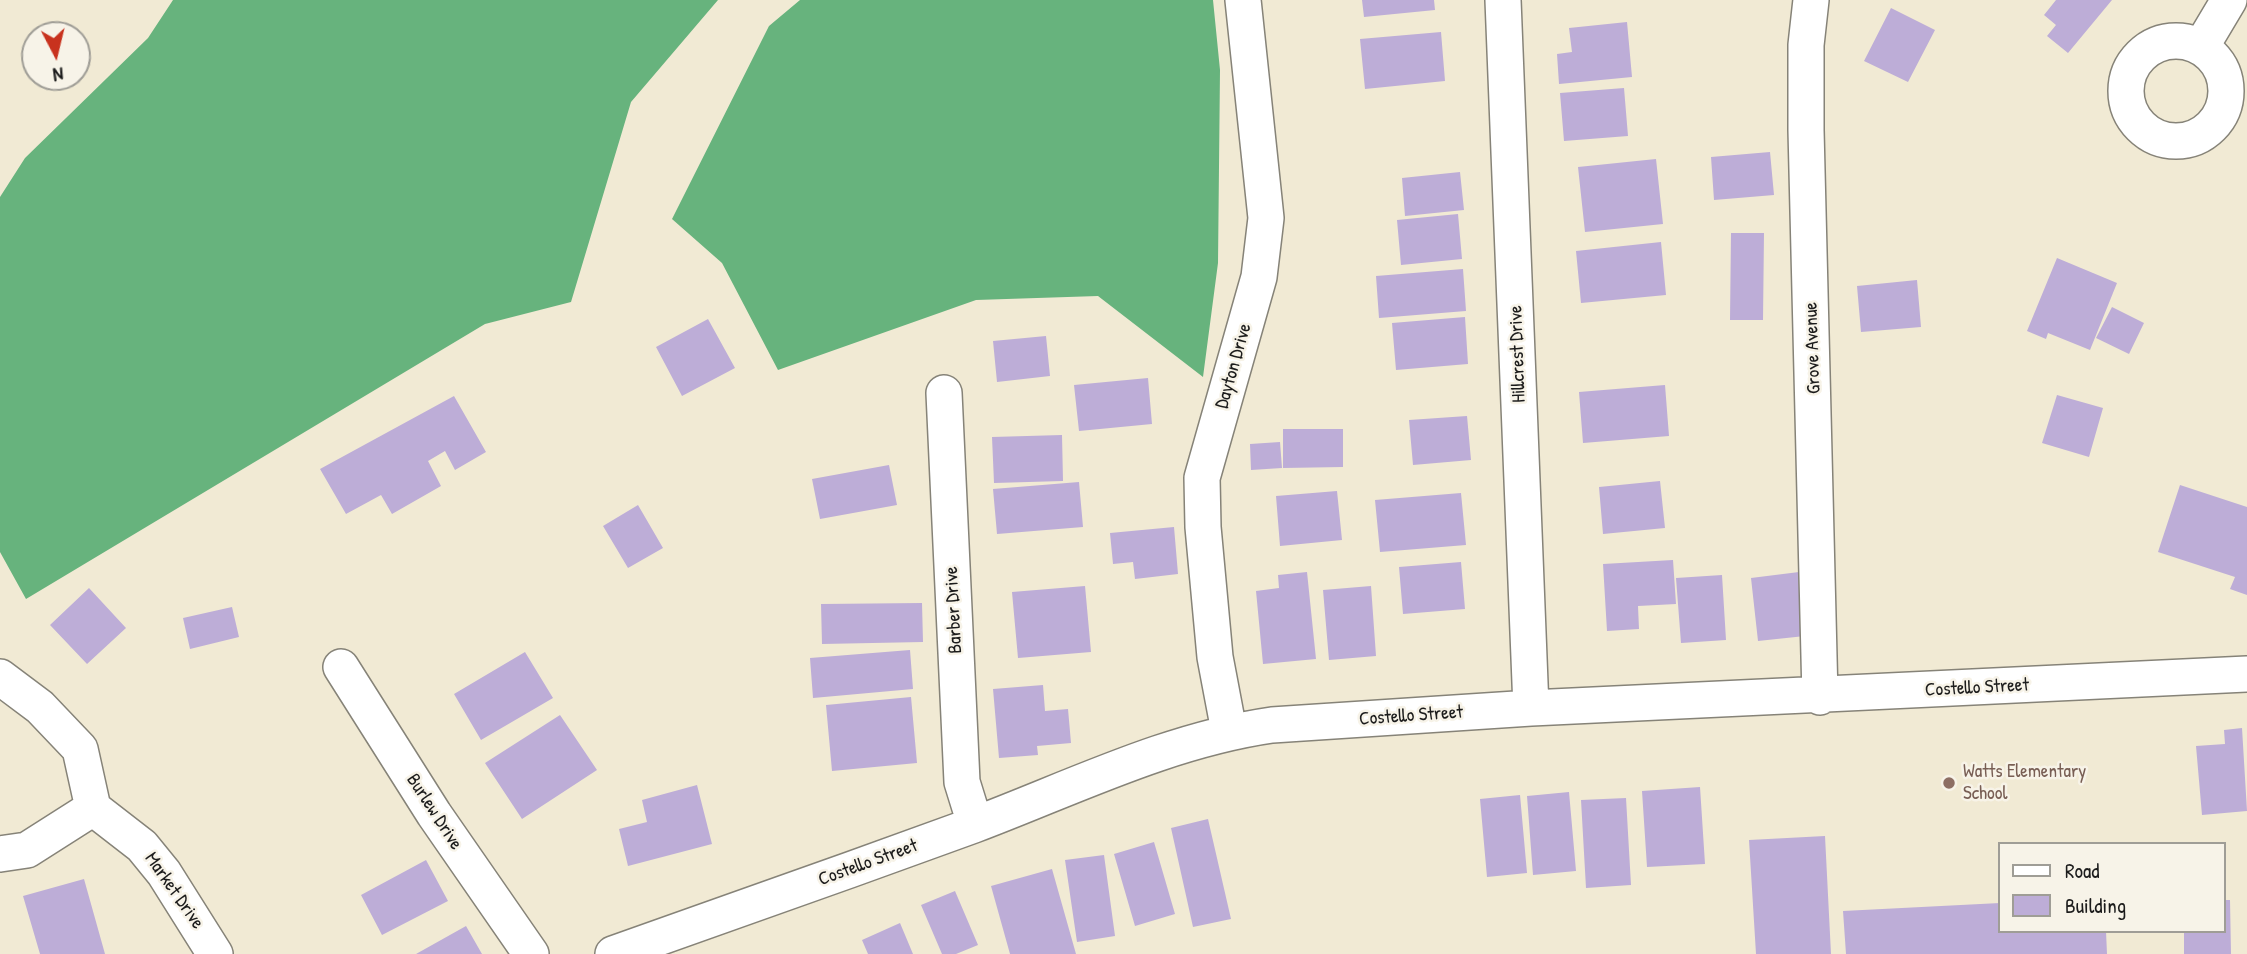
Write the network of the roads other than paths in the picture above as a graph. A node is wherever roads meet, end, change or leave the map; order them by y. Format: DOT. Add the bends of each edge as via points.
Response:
graph roads {
  1 [pos="1243,0"];
  2 [pos="1503,0"];
  3 [pos="1811,0"];
  4 [pos="2229,0"];
  5 [pos="2202,47"];
  6 [pos="944,393"];
  7 [pos="341,667"];
  8 [pos="2247,674"];
  9 [pos="0,677"];
  10 [pos="1821,697"];
  11 [pos="1531,708"];
  12 [pos="1229,731"];
  13 [pos="93,808"];
  14 [pos="975,824"];
  15 [pos="0,854"];
  16 [pos="215,954"];
  17 [pos="531,954"];
  18 [pos="613,954"];
  1 -- 12 [label="street, Dayton Drive" via="1266,218 1259,277 1202,478 1215,657"];
  2 -- 11 [label="street, Hillcrest Drive"];
  3 -- 10 [label="street, Grove Avenue" via="1806,118"];
  4 -- 5 [label="street"];
  6 -- 14 [label="street, Barber Drive" via="962,782"];
  7 -- 17 [label="street, Burlew Drive" via="434,814"];
  8 -- 10 [label="street, Costello Street"];
  9 -- 13 [label="street" via="40,707 80,749"];
  10 -- 11 [label="street, Costello Street"];
  11 -- 12 [label="street, Costello Street"];
  12 -- 14 [label="street, Costello Street" via="1179,745"];
  13 -- 15 [label="street" via="26,850"];
  13 -- 16 [label="street, Market Drive" via="142,846"];
  14 -- 18 [label="street, Costello Street"];
}
